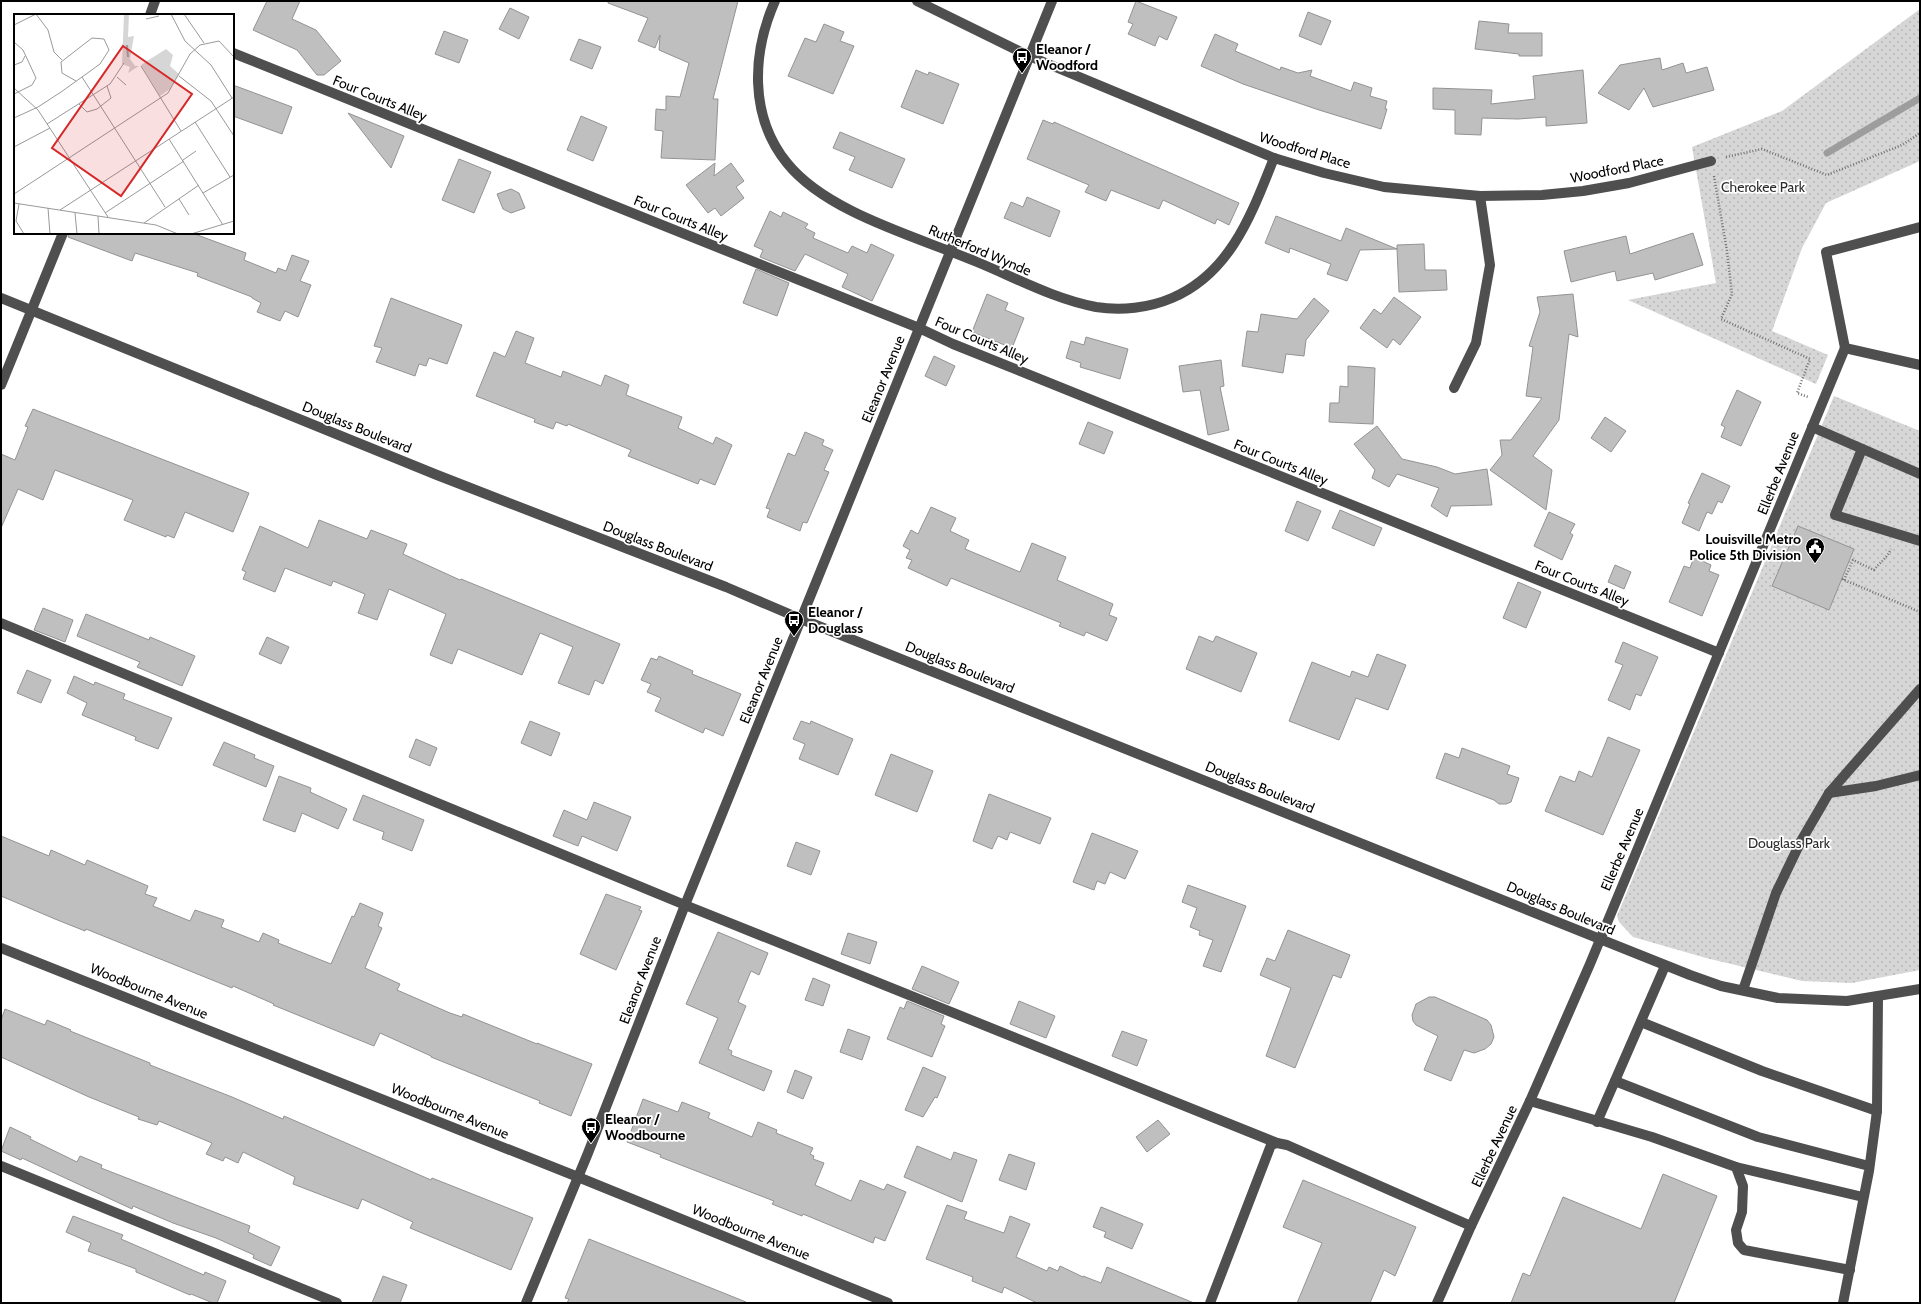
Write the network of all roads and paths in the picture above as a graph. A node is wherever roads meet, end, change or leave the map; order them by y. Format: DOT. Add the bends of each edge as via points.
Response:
graph roads {
  1 [pos="155,1"];
  2 [pos="775,1"];
  3 [pos="917,1"];
  4 [pos="1052,1"];
  5 [pos="150,14"];
  6 [pos="234,54"];
  7 [pos="1029,56"];
  8 [pos="1920,133"];
  9 [pos="1274,158"];
  10 [pos="1711,161"];
  11 [pos="1480,196"];
  12 [pos="1920,227"];
  13 [pos="63,234"];
  14 [pos="950,251"];
  15 [pos="1,298"];
  16 [pos="31,310"];
  17 [pos="919,328"];
  18 [pos="1845,348"];
  19 [pos="1920,365"];
  20 [pos="1,385"];
  21 [pos="1454,388"];
  22 [pos="1822,402"];
  23 [pos="1812,427"];
  24 [pos="1862,449"];
  25 [pos="1920,474"];
  26 [pos="1920,541"];
  27 [pos="1888,557"];
  28 [pos="1920,612"];
  29 [pos="801,619"];
  30 [pos="1,623"];
  31 [pos="1719,653"];
  32 [pos="1920,689"];
  33 [pos="1920,775"];
  34 [pos="1829,793"];
  35 [pos="685,905"];
  36 [pos="1600,940"];
  37 [pos="1,948"];
  38 [pos="1665,966"];
  39 [pos="1920,989"];
  40 [pos="1743,990"];
  41 [pos="1878,997"];
  42 [pos="1640,1022"];
  43 [pos="1614,1081"];
  44 [pos="1530,1101"];
  45 [pos="1877,1111"];
  46 [pos="1597,1122"];
  47 [pos="1276,1143"];
  48 [pos="1,1166"];
  49 [pos="1869,1166"];
  50 [pos="1736,1167"];
  51 [pos="578,1176"];
  52 [pos="1863,1197"];
  53 [pos="1471,1226"];
  54 [pos="1850,1270"];
  55 [pos="337,1303"];
  56 [pos="526,1303"];
  57 [pos="888,1303"];
  58 [pos="1210,1303"];
  59 [pos="1437,1303"];
  60 [pos="1844,1303"];
  1 -- 5 [label="street"];
  2 -- 14 [label="street, Rutherford Wynde" via="761,46 758,88 765,125 786,162 824,196 886,226"];
  3 -- 7 [label="street, Woodford Place"];
  4 -- 7 [label="street, Eleanor Avenue"];
  6 -- 17 [label="street, Four Courts Alley"];
  7 -- 9 [label="street, Woodford Place"];
  7 -- 14 [label="street, Eleanor Avenue"];
  8 -- 10 [label="path" via="1902,145 1827,175 1762,149"];
  9 -- 11 [label="street, Woodford Place" via="1384,187"];
  9 -- 14 [label="street, Rutherford Wynde" via="1255,207 1231,250 1196,284 1171,299 1129,308 1098,307 1043,291"];
  10 -- 11 [label="street, Woodford Place" via="1629,183 1583,191 1542,196"];
  10 -- 22 [label="path" via="1732,294 1721,319 1810,359 1797,393"];
  11 -- 21 [label="street" via="1490,265 1476,343"];
  12 -- 18 [label="street" via="1826,252"];
  13 -- 16 [label="street"];
  14 -- 17 [label="street, Eleanor Avenue"];
  15 -- 16 [label="street, Douglass Boulevard"];
  16 -- 20 [label="street"];
  16 -- 29 [label="street, Douglass Boulevard"];
  17 -- 29 [label="street, Eleanor Avenue"];
  17 -- 31 [label="street, Four Courts Alley" via="1261,470"];
  18 -- 19 [label="street"];
  18 -- 22 [label="street, Ellerbe Avenue"];
  22 -- 23 [label="street, Ellerbe Avenue"];
  23 -- 24 [label="street"];
  23 -- 31 [label="street, Ellerbe Avenue"];
  24 -- 25 [label="street"];
  24 -- 26 [label="street" via="1835,515"];
  27 -- 28 [label="path" via="1874,570 1853,560 1843,580"];
  29 -- 35 [label="street, Eleanor Avenue"];
  29 -- 36 [label="street, Douglass Boulevard"];
  30 -- 35 [label="street"];
  31 -- 36 [label="street, Ellerbe Avenue"];
  32 -- 34 [label="street"];
  33 -- 34 [label="street" via="1876,786"];
  34 -- 40 [label="street" via="1801,841 1776,893"];
  35 -- 47 [label="street"];
  35 -- 51 [label="street, Eleanor Avenue"];
  36 -- 38 [label="street, Douglass Boulevard"];
  36 -- 44 [label="street, Ellerbe Avenue"];
  37 -- 51 [label="street, Woodbourne Avenue"];
  38 -- 40 [label="street, Douglass Boulevard" via="1721,986"];
  38 -- 42 [label="street"];
  39 -- 41 [label="street, Douglass Boulevard"];
  40 -- 41 [label="street, Douglass Boulevard" via="1778,998 1847,1001"];
  41 -- 45 [label="street"];
  42 -- 43 [label="street"];
  42 -- 45 [label="street" via="1762,1071"];
  43 -- 46 [label="street"];
  43 -- 49 [label="street" via="1758,1137"];
  44 -- 46 [label="street"];
  44 -- 53 [label="street, Ellerbe Avenue"];
  45 -- 49 [label="street"];
  46 -- 50 [label="street"];
  47 -- 53 [label="street"];
  47 -- 58 [label="street" via="1267,1151"];
  48 -- 55 [label="street"];
  49 -- 52 [label="street"];
  50 -- 52 [label="street"];
  50 -- 54 [label="street" via="1743,1186 1742,1212 1736,1230 1738,1243 1744,1250"];
  51 -- 56 [label="street, Eleanor Avenue"];
  51 -- 57 [label="street, Woodbourne Avenue"];
  52 -- 54 [label="street"];
  53 -- 59 [label="street, Ellerbe Avenue"];
  54 -- 60 [label="street"];
}
